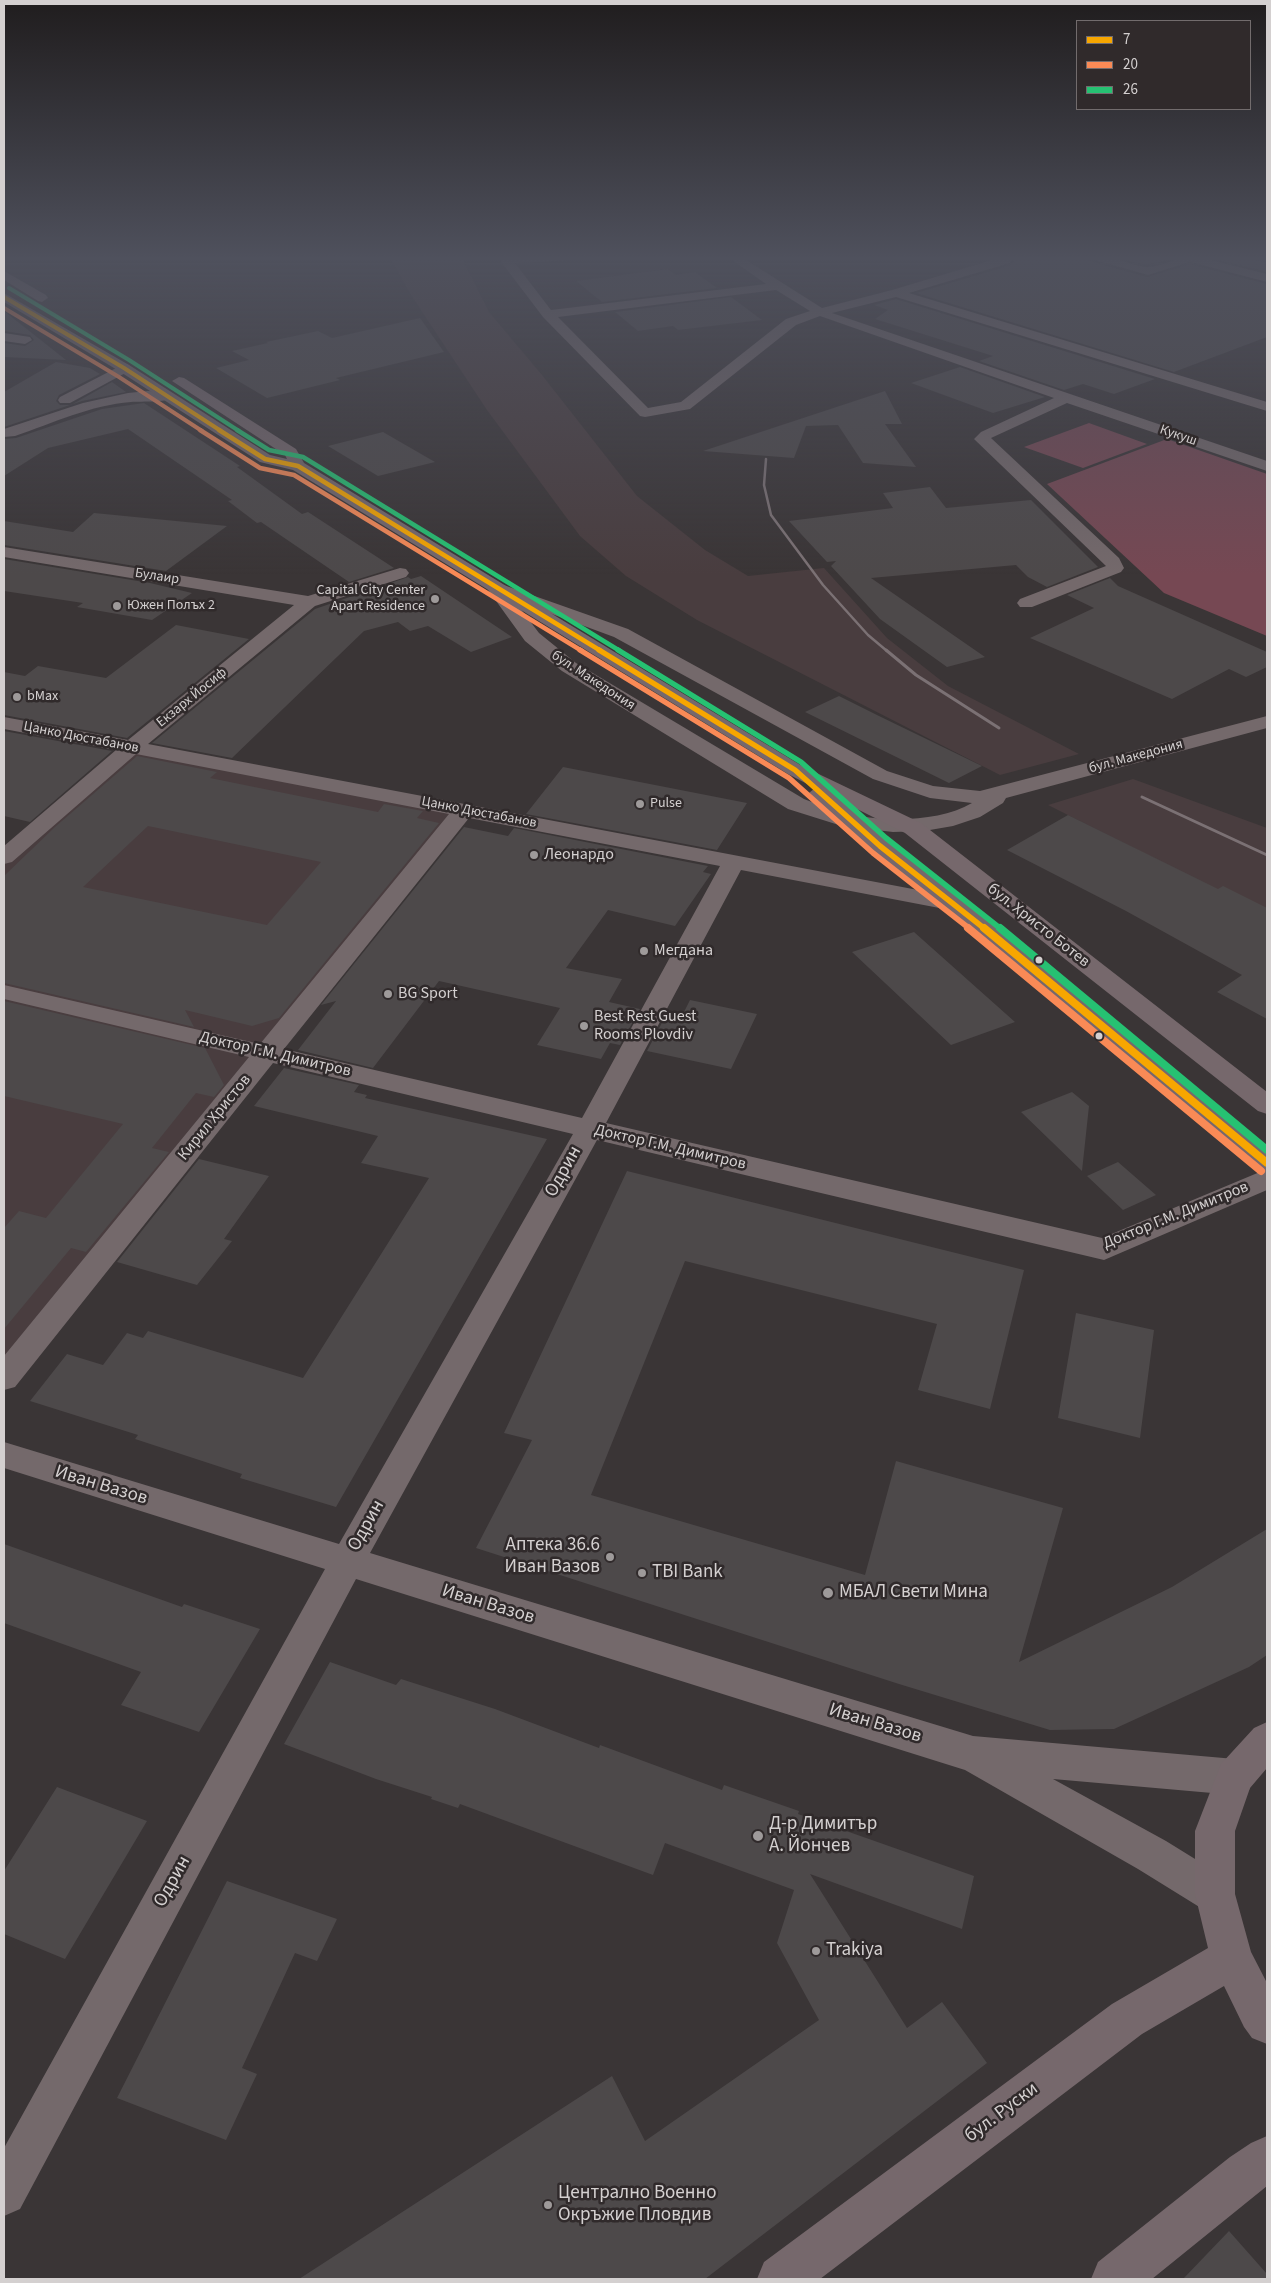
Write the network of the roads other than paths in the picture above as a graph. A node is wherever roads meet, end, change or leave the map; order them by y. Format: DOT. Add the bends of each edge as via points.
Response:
graph roads {
  1 [pos="115,363"];
  2 [pos="137,363"];
  3 [pos="151,363"];
  4 [pos="596,363"];
  5 [pos="740,363"];
  6 [pos="963,363"];
  7 [pos="1122,363"];
  8 [pos="124,368"];
  9 [pos="168,396"];
  10 [pos="1065,398"];
  11 [pos="1267,407"];
  12 [pos="6,434"];
  13 [pos="298,466"];
  14 [pos="1267,466"];
  15 [pos="4,552"];
  16 [pos="400,573"];
  17 [pos="495,587"];
  18 [pos="309,602"];
  19 [pos="1026,603"];
  20 [pos="1267,722"];
  21 [pos="4,723"];
  22 [pos="131,748"];
  23 [pos="795,770"];
  24 [pos="1005,792"];
  25 [pos="464,810"];
  26 [pos="4,857"];
  27 [pos="734,861"];
  28 [pos="955,904"];
  29 [pos="4,992"];
  30 [pos="267,1053"];
  31 [pos="1267,1105"];
  32 [pos="588,1129"];
  33 [pos="1267,1163"];
  34 [pos="1267,1179"];
  35 [pos="4,1378"];
  36 [pos="4,1455"];
  37 [pos="347,1562"];
  38 [pos="1267,1740"];
  39 [pos="973,1754"];
  40 [pos="1235,1777"];
  41 [pos="1215,1894"];
  42 [pos="1232,1958"];
  43 [pos="1267,2023"];
  44 [pos="1267,2159"];
  45 [pos="4,2193"];
  46 [pos="781,2279"];
  47 [pos="1115,2279"];
  1 -- 8 [label="main road, бул. Христо Ботев"];
  2 -- 8 [label="main road"];
  3 -- 13 [label="main road, бул. Христо Ботев" via="291,452"];
  4 -- 5 [label="street" via="645,413 686,406"];
  6 -- 10 [label="street, Кукуш"];
  7 -- 11 [label="street"];
  8 -- 9 [label="main road, бул. Христо Ботев"];
  8 -- 12 [label="street"];
  9 -- 12 [label="street" via="132,396 97,402"];
  9 -- 13 [label="main road, бул. Христо Ботев" via="265,459"];
  10 -- 14 [label="street, Кукуш"];
  10 -- 19 [label="street" via="982,439 1113,562 1115,568"];
  13 -- 17 [label="main road, бул. Христо Ботев"];
  15 -- 18 [label="street, Булаир"];
  16 -- 18 [label="street, Екзарх Йосиф"];
  17 -- 23 [label="main road, бул. Христо Ботев"];
  17 -- 24 [label="street, бул. Македония" via="621,633 880,775 930,792 980,797"];
  17 -- 24 [label="street, бул. Македония" via="547,652 796,804 842,819 924,824 972,812"];
  18 -- 22 [label="street, Екзарх Йосиф"];
  20 -- 24 [label="street, бул. Македония"];
  21 -- 22 [label="street, Цанко Дюстабанов"];
  22 -- 25 [label="street, Цанко Дюстабанов"];
  22 -- 26 [label="street, Екзарх Йосиф"];
  23 -- 28 [label="main road, бул. Христо Ботев" via="880,846"];
  23 -- 31 [label="main road, бул. Христо Ботев" via="913,828"];
  25 -- 27 [label="street, Цанко Дюстабанов"];
  25 -- 30 [label="street, Кирил Христов"];
  27 -- 28 [label="street, Цанко Дюстабанов"];
  27 -- 32 [label="street, Одрин"];
  28 -- 33 [label="main road, бул. Христо Ботев"];
  29 -- 30 [label="street, Доктор Г.М. Димитров"];
  30 -- 32 [label="street, Доктор Г.М. Димитров"];
  30 -- 35 [label="street, Кирил Христов"];
  32 -- 34 [label="street, Доктор Г.М. Димитров" via="1104,1250"];
  32 -- 37 [label="street, Одрин"];
  36 -- 37 [label="street, Иван Вазов"];
  37 -- 39 [label="street, Иван Вазов"];
  37 -- 45 [label="street, Одрин"];
  38 -- 40 [label="main road"];
  39 -- 40 [label="street, Иван Вазов"];
  39 -- 41 [label="street, Иван Вазов"];
  40 -- 41 [label="main road" via="1215,1830"];
  41 -- 42 [label="main road"];
  42 -- 43 [label="main road"];
  42 -- 46 [label="main road, бул. Руски" via="1127,2019"];
  44 -- 47 [label="main road"];
}
